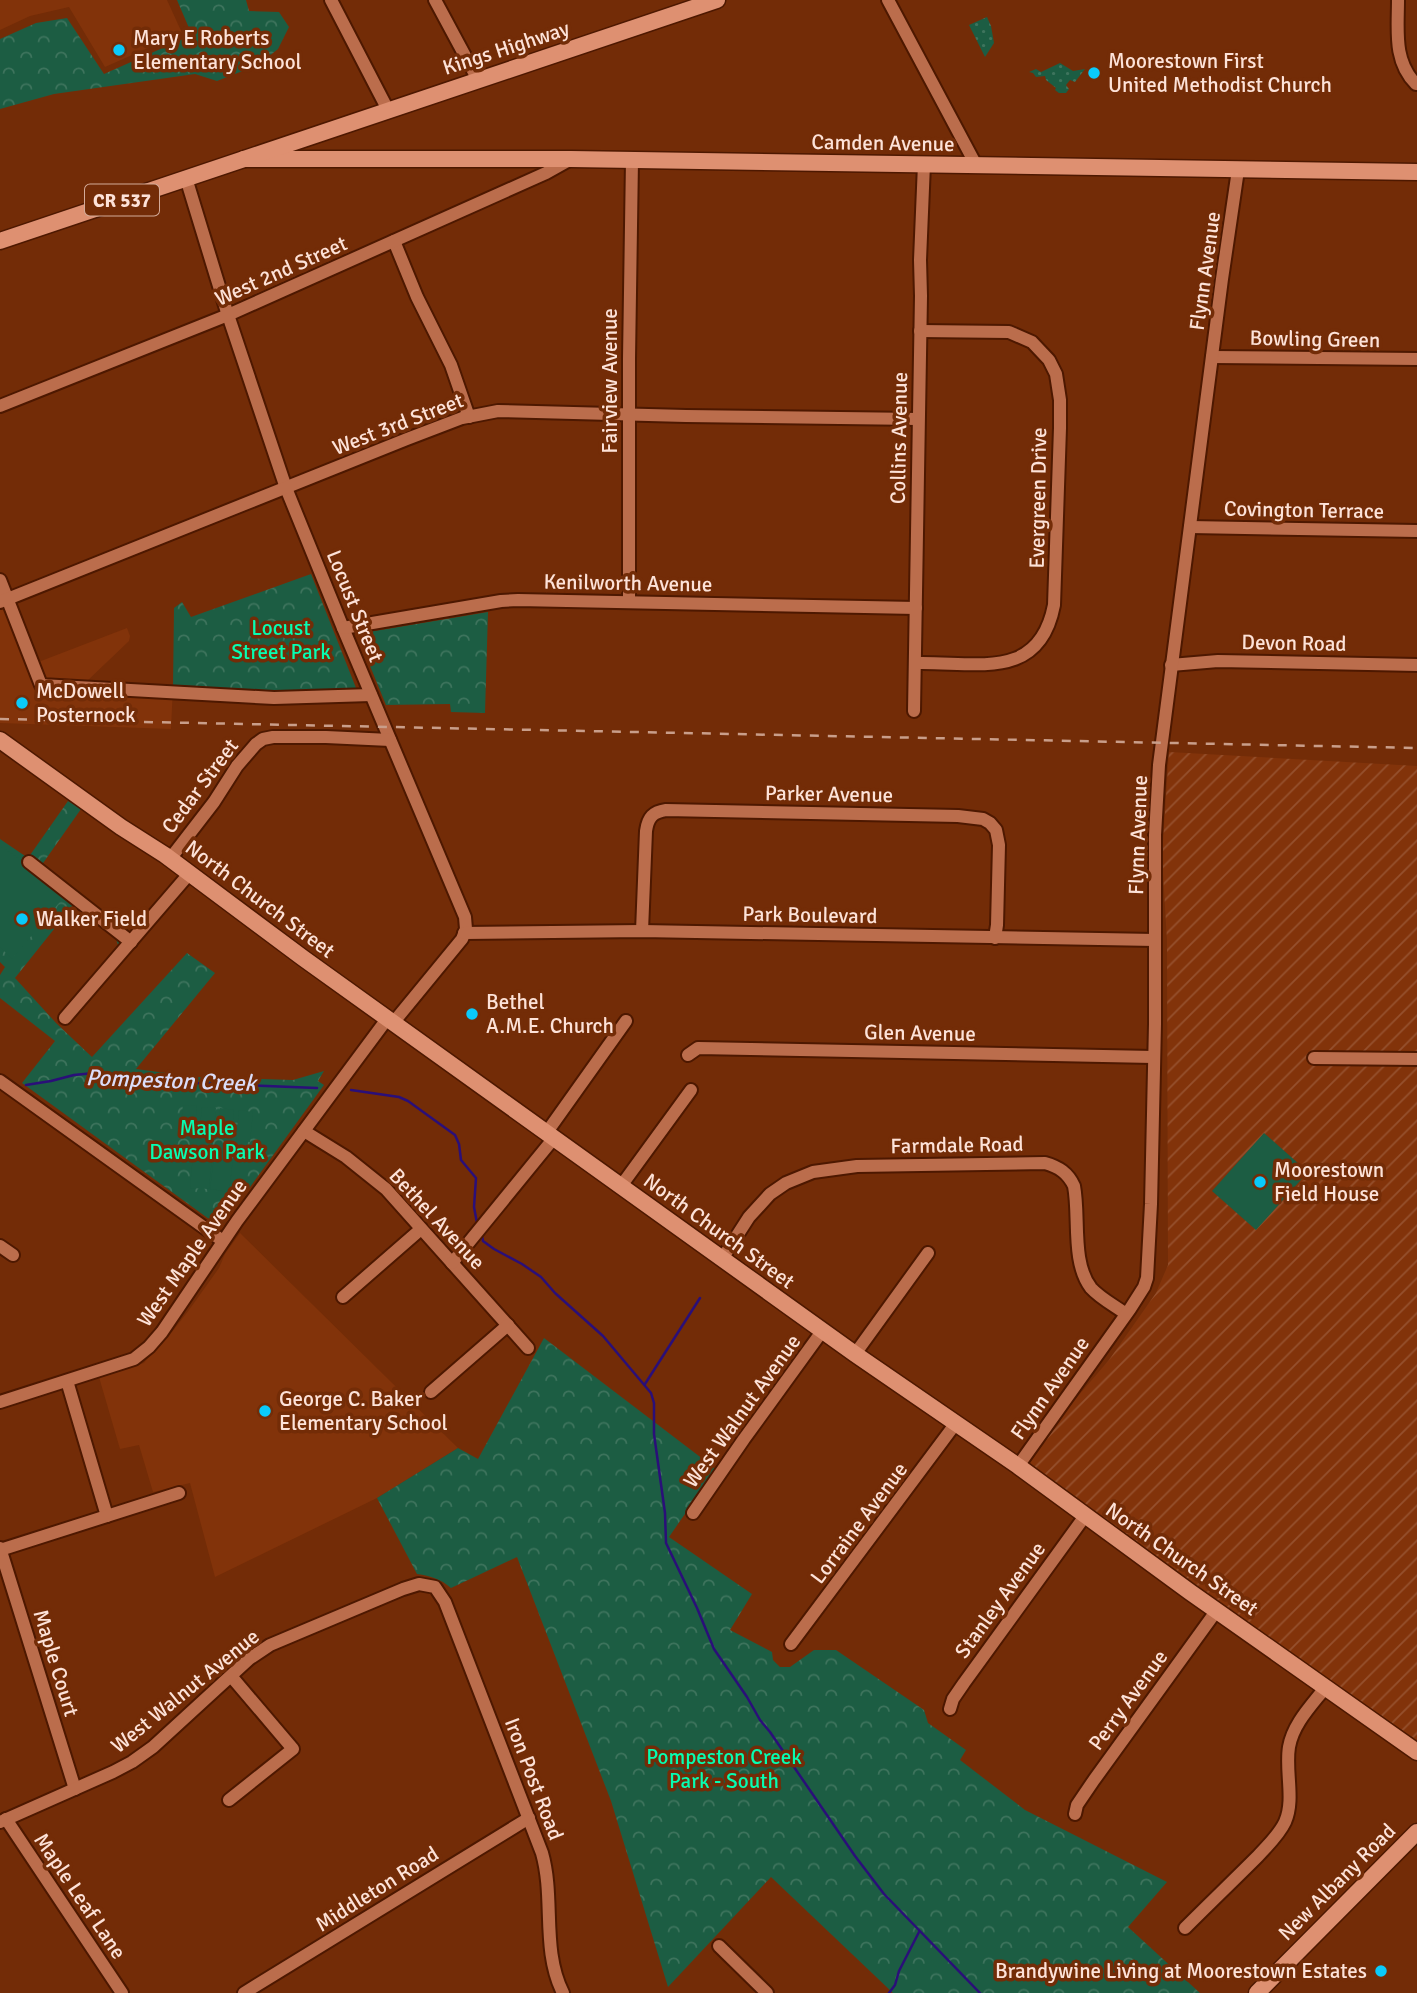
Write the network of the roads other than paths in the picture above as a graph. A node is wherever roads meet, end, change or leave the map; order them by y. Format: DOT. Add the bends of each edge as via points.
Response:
graph roads {
  1 [pos="331,0"];
  2 [pos="435,0"];
  3 [pos="717,0"];
  4 [pos="888,0"];
  5 [pos="1398,0"];
  6 [pos="683,5"];
  7 [pos="478,80"];
  8 [pos="1416,84"];
  9 [pos="388,110"];
  10 [pos="317,136"];
  11 [pos="349,158"];
  12 [pos="244,159"];
  13 [pos="571,159"];
  14 [pos="632,160"];
  15 [pos="924,164"];
  16 [pos="976,165"];
  17 [pos="1238,170"];
  18 [pos="1417,173"];
  19 [pos="186,178"];
  20 [pos="0,241"];
  21 [pos="394,242"];
  22 [pos="229,315"];
  23 [pos="920,331"];
  24 [pos="1212,357"];
  25 [pos="1417,359"];
  26 [pos="0,405"];
  27 [pos="629,415"];
  28 [pos="469,417"];
  29 [pos="918,419"];
  30 [pos="286,488"];
  31 [pos="1190,527"];
  32 [pos="1417,531"];
  33 [pos="0,580"];
  34 [pos="4,600"];
  35 [pos="629,602"];
  36 [pos="916,607"];
  37 [pos="343,628"];
  38 [pos="915,663"];
  39 [pos="1171,665"];
  40 [pos="1417,665"];
  41 [pos="371,695"];
  42 [pos="914,711"];
  43 [pos="0,740"];
  44 [pos="390,740"];
  45 [pos="170,859"];
  46 [pos="29,862"];
  47 [pos="189,874"];
  48 [pos="642,931"];
  49 [pos="464,933"];
  50 [pos="995,938"];
  51 [pos="1155,940"];
  52 [pos="131,942"];
  53 [pos="65,1018"];
  54 [pos="390,1021"];
  55 [pos="626,1021"];
  56 [pos="688,1055"];
  57 [pos="1153,1057"];
  58 [pos="1314,1058"];
  59 [pos="1417,1059"];
  60 [pos="0,1080"];
  61 [pos="691,1090"];
  62 [pos="304,1130"];
  63 [pos="551,1135"];
  64 [pos="621,1186"];
  65 [pos="421,1229"];
  66 [pos="223,1241"];
  67 [pos="0,1246"];
  68 [pos="928,1253"];
  69 [pos="13,1255"];
  70 [pos="722,1259"];
  71 [pos="452,1262"];
  72 [pos="343,1297"];
  73 [pos="1126,1314"];
  74 [pos="508,1325"];
  75 [pos="823,1331"];
  76 [pos="528,1348"];
  77 [pos="855,1354"];
  78 [pos="67,1381"];
  79 [pos="431,1392"];
  80 [pos="0,1402"];
  81 [pos="956,1423"];
  82 [pos="1018,1466"];
  83 [pos="179,1493"];
  84 [pos="693,1513"];
  85 [pos="107,1516"];
  86 [pos="1085,1516"];
  87 [pos="0,1549"];
  88 [pos="435,1587"];
  89 [pos="1217,1610"];
  90 [pos="791,1644"];
  91 [pos="231,1676"];
  92 [pos="1325,1688"];
  93 [pos="950,1709"];
  94 [pos="1417,1752"];
  95 [pos="75,1789"];
  96 [pos="229,1800"];
  97 [pos="1075,1814"];
  98 [pos="529,1818"];
  99 [pos="3,1821"];
  100 [pos="1417,1832"];
  101 [pos="1185,1928"];
  102 [pos="719,1946"];
  103 [pos="122,1993"];
  104 [pos="244,1993"];
  105 [pos="563,1993"];
  106 [pos="767,1993"];
  107 [pos="1257,1993"];
  1 -- 9 [label="street"];
  2 -- 7 [label="street"];
  3 -- 6 [label="main road, Kings Highway"];
  4 -- 16 [label="street"];
  5 -- 8 [label="street" via="1399,51"];
  6 -- 7 [label="main road, Kings Highway"];
  7 -- 9 [label="main road, Kings Highway"];
  9 -- 10 [label="main road, Kings Highway"];
  10 -- 11 [label="main road, Camden Avenue / CR 537" via="327,153"];
  10 -- 12 [label="main road, CR 537"];
  11 -- 12 [label="main road, Camden Avenue / CR 537"];
  11 -- 13 [label="main road, Camden Avenue / CR 537"];
  12 -- 19 [label="main road, CR 537"];
  13 -- 14 [label="main road, Camden Avenue / CR 537"];
  13 -- 21 [label="street, West 2nd Street"];
  14 -- 15 [label="main road, Camden Avenue / CR 537"];
  14 -- 27 [label="street, Fairview Avenue"];
  15 -- 16 [label="main road, Camden Avenue / CR 537"];
  15 -- 23 [label="street, Collins Avenue"];
  16 -- 17 [label="main road, Camden Avenue / CR 537"];
  17 -- 18 [label="main road, Camden Avenue / CR 537"];
  17 -- 24 [label="street, Flynn Avenue"];
  19 -- 20 [label="main road, CR 537"];
  19 -- 22 [label="street, Locust Street"];
  21 -- 22 [label="street, West 2nd Street"];
  21 -- 28 [label="street" via="451,365"];
  22 -- 26 [label="street, West 2nd Street"];
  22 -- 30 [label="street, Locust Street"];
  23 -- 29 [label="street, Collins Avenue"];
  23 -- 38 [label="street, Evergreen Drive" via="1009,332 1032,342 1056,374 1060,428 1054,605 1046,632 1028,652 1002,663"];
  24 -- 25 [label="street, Bowling Green"];
  24 -- 31 [label="street, Flynn Avenue"];
  27 -- 28 [label="street, West 3rd Street" via="498,411"];
  27 -- 29 [label="street, West 3rd Street"];
  27 -- 35 [label="street, Fairview Avenue"];
  28 -- 30 [label="street, West 3rd Street"];
  29 -- 36 [label="street, Collins Avenue"];
  30 -- 34 [label="street, West 3rd Street"];
  30 -- 37 [label="street, Locust Street"];
  31 -- 32 [label="street, Covington Terrace"];
  31 -- 39 [label="street, Flynn Avenue"];
  33 -- 34 [label="street"];
  34 -- 41 [label="street" via="41,685 274,698"];
  35 -- 36 [label="street, Kenilworth Avenue"];
  35 -- 37 [label="street, Kenilworth Avenue" via="501,601"];
  36 -- 38 [label="street, Collins Avenue"];
  37 -- 41 [label="street, Locust Street"];
  38 -- 42 [label="street, Collins Avenue"];
  39 -- 40 [label="street, Devon Road" via="1218,661"];
  39 -- 51 [label="street, Flynn Avenue" via="1156,800"];
  41 -- 44 [label="street, Locust Street"];
  43 -- 45 [label="main road, North Church Street"];
  44 -- 45 [label="street, Cedar Street" via="263,740 250,750"];
  44 -- 49 [label="street, Locust Street" via="463,910"];
  45 -- 47 [label="main road, North Church Street"];
  46 -- 52 [label="street"];
  47 -- 52 [label="street"];
  47 -- 54 [label="main road, North Church Street"];
  48 -- 49 [label="street, Park Boulevard"];
  48 -- 50 [label="street, Park Boulevard"];
  48 -- 50 [label="street, Parker Avenue" via="649,817 660,811 824,812 983,818 996,830 999,845"];
  49 -- 54 [label="street"];
  50 -- 51 [label="street, Park Boulevard"];
  51 -- 57 [label="street, Flynn Avenue"];
  52 -- 53 [label="street"];
  54 -- 62 [label="street, West Maple Avenue"];
  54 -- 63 [label="main road, North Church Street"];
  55 -- 63 [label="street"];
  56 -- 57 [label="street, Glen Avenue" via="698,1048"];
  57 -- 73 [label="street, Flynn Avenue" via="1148,1262 1144,1287"];
  58 -- 59 [label="street"];
  60 -- 66 [label="street"];
  61 -- 64 [label="street"];
  62 -- 65 [label="street, Bethel Avenue" via="378,1181"];
  62 -- 66 [label="street, West Maple Avenue"];
  63 -- 64 [label="main road, North Church Street"];
  63 -- 71 [label="street"];
  64 -- 70 [label="main road, North Church Street"];
  65 -- 71 [label="street, Bethel Avenue"];
  65 -- 72 [label="street"];
  66 -- 78 [label="street, West Maple Avenue" via="149,1347 134,1359"];
  67 -- 69 [label="street"];
  68 -- 77 [label="street"];
  70 -- 73 [label="street, Farmdale Road" via="770,1194 813,1171 1045,1163 1063,1171 1074,1186 1084,1277 1097,1294"];
  70 -- 75 [label="main road, North Church Street"];
  71 -- 74 [label="street, Bethel Avenue"];
  73 -- 82 [label="street, Flynn Avenue"];
  74 -- 76 [label="street, Bethel Avenue"];
  74 -- 79 [label="street"];
  75 -- 77 [label="main road, North Church Street"];
  75 -- 84 [label="street, West Walnut Avenue"];
  77 -- 81 [label="main road, North Church Street"];
  78 -- 80 [label="street, West Maple Avenue"];
  78 -- 85 [label="street"];
  81 -- 82 [label="main road, North Church Street"];
  81 -- 90 [label="street, Lorraine Avenue"];
  82 -- 86 [label="main road, North Church Street"];
  83 -- 85 [label="street"];
  85 -- 87 [label="street"];
  86 -- 89 [label="main road, North Church Street"];
  86 -- 93 [label="street, Stanley Avenue" via="970,1674"];
  87 -- 95 [label="street, Maple Court"];
  88 -- 91 [label="street, West Walnut Avenue" via="419,1584 403,1589 270,1645"];
  88 -- 98 [label="street, Iron Post Road" via="445,1602"];
  89 -- 92 [label="main road, North Church Street"];
  89 -- 97 [label="street, Perry Avenue" via="1094,1780"];
  91 -- 95 [label="street, West Walnut Avenue" via="132,1762"];
  91 -- 96 [label="street" via="293,1749"];
  92 -- 94 [label="main road, North Church Street"];
  92 -- 101 [label="street" via="1291,1738 1285,1823"];
  95 -- 99 [label="street, West Walnut Avenue"];
  98 -- 104 [label="street, Middleton Road"];
  98 -- 105 [label="street, Iron Post Road" via="545,1865 552,1961"];
  99 -- 103 [label="street, Maple Leaf Lane"];
  100 -- 107 [label="main road, New Albany Road"];
  102 -- 106 [label="street"];
}
